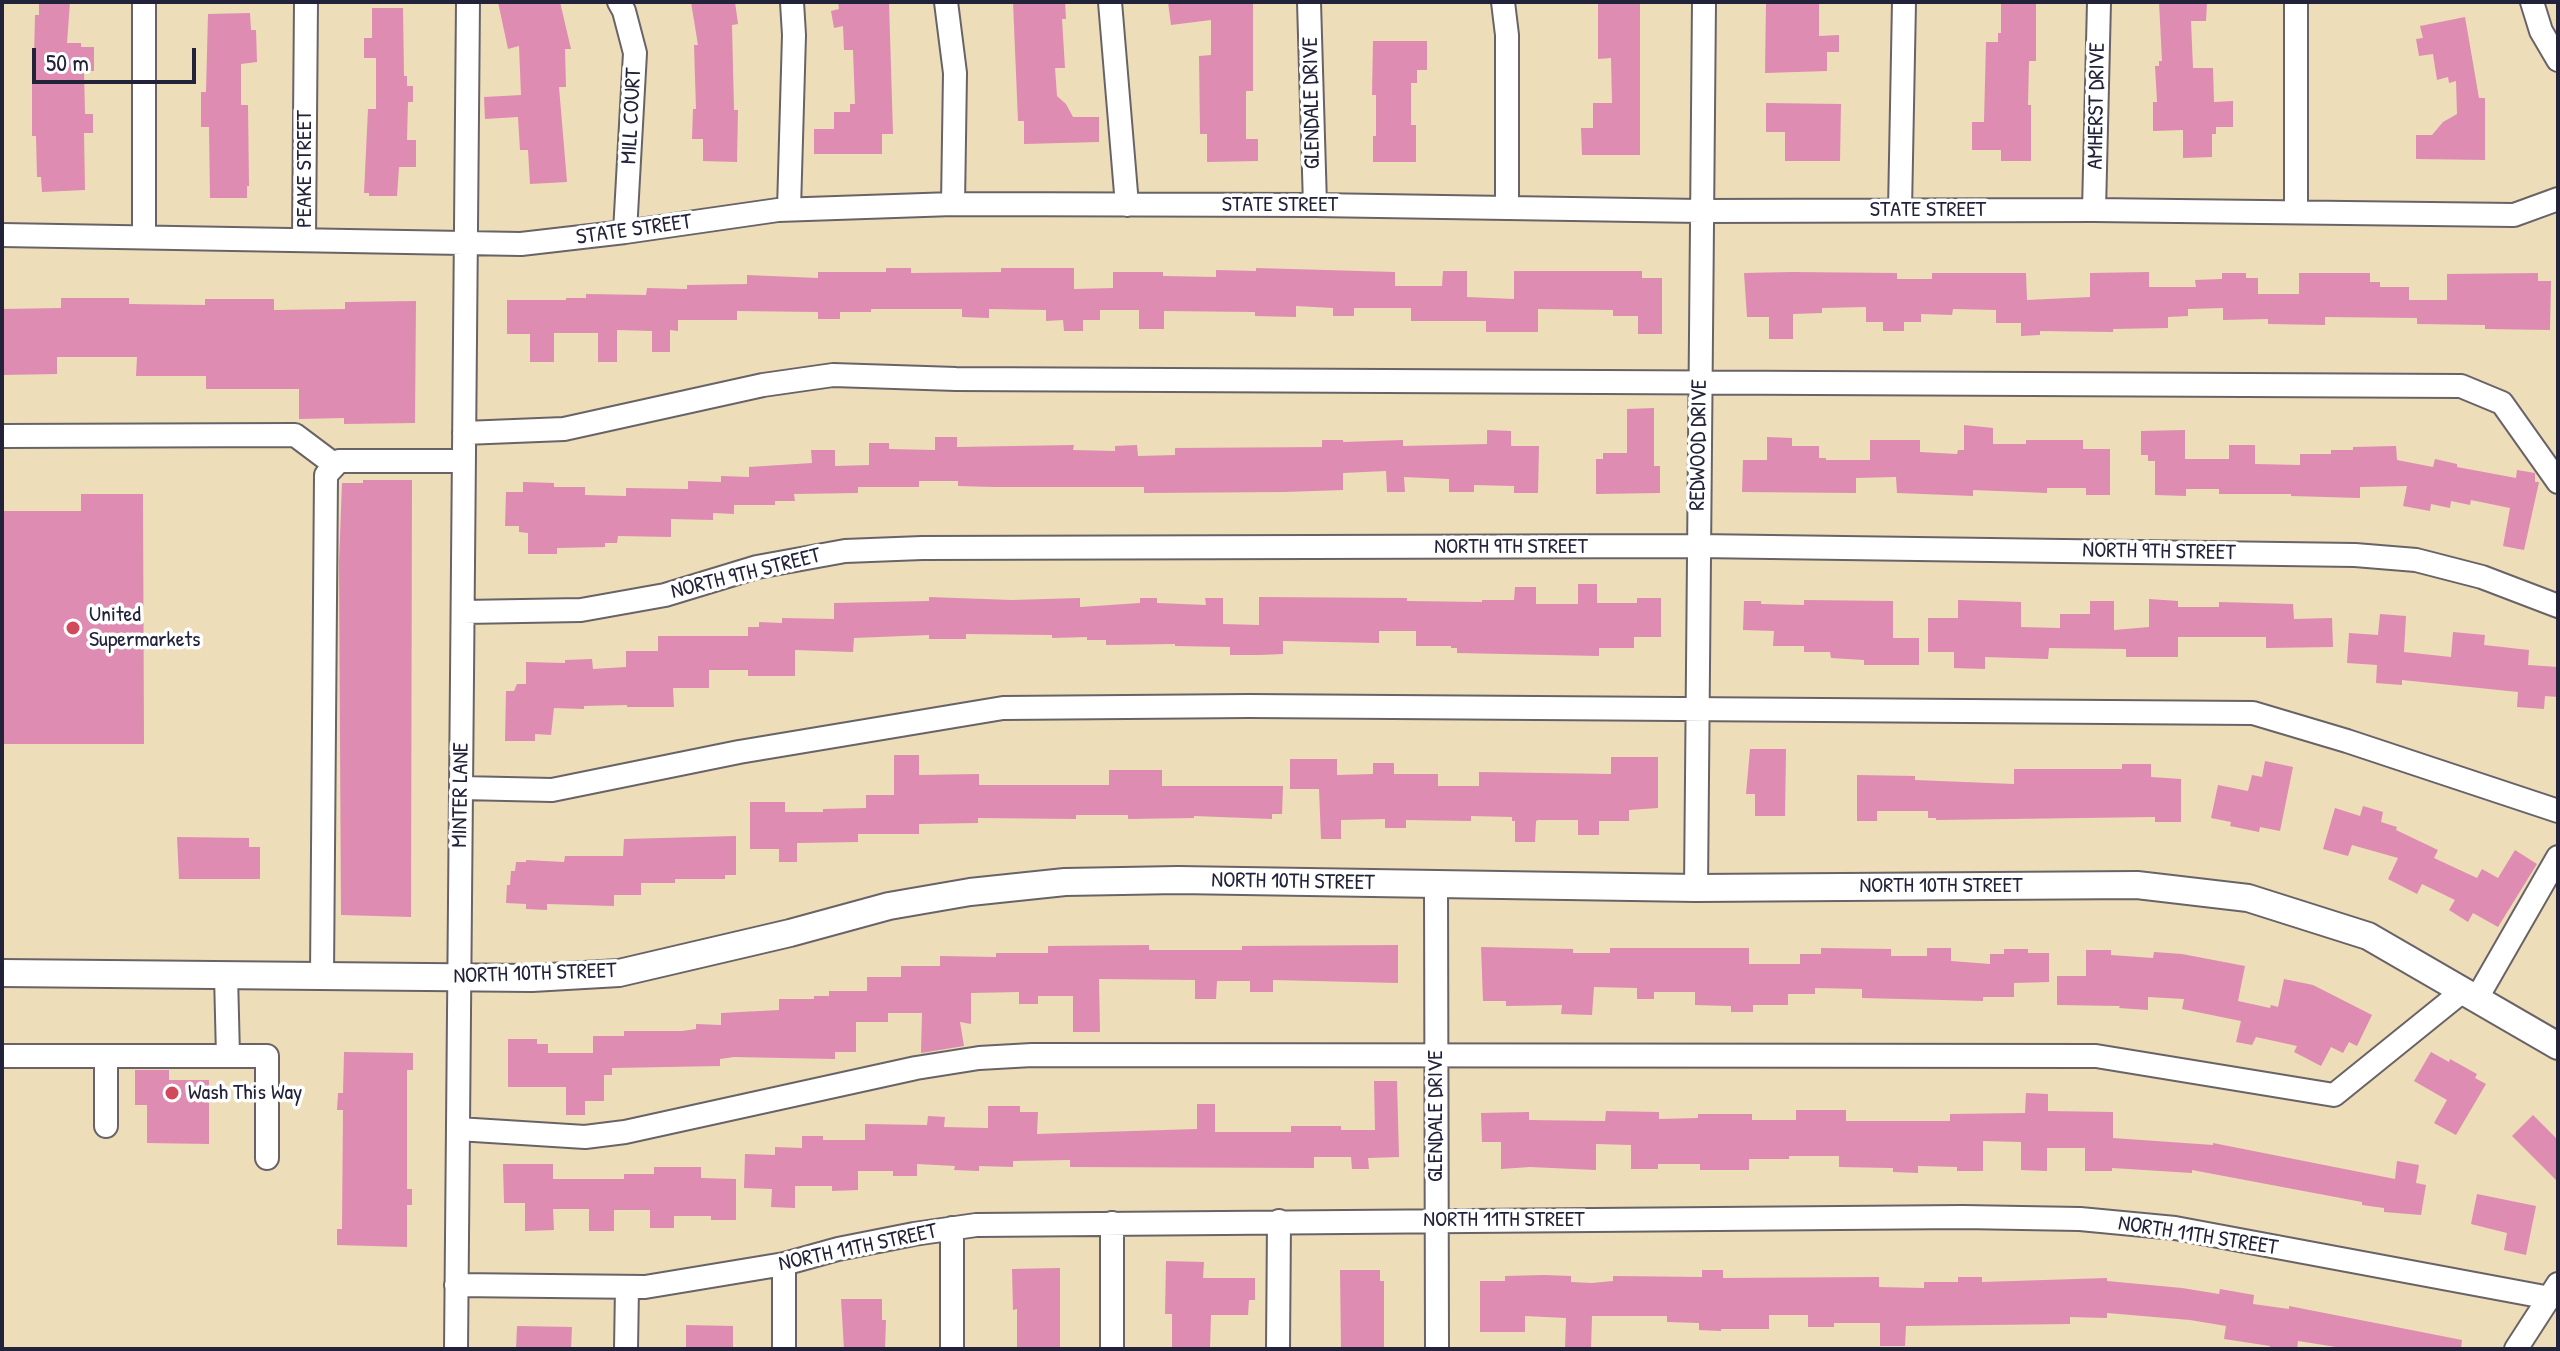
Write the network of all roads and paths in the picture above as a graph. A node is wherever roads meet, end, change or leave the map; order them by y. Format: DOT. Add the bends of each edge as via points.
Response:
graph roads {
  1 [pos="144,2"];
  2 [pos="306,2"];
  3 [pos="468,2"];
  4 [pos="619,2"];
  5 [pos="792,2"];
  6 [pos="946,2"];
  7 [pos="1110,2"];
  8 [pos="1309,2"];
  9 [pos="1503,2"];
  10 [pos="1704,2"];
  11 [pos="1904,2"];
  12 [pos="2099,2"];
  13 [pos="2296,2"];
  14 [pos="2532,2"];
  15 [pos="2558,60"];
  16 [pos="2558,199"];
  17 [pos="953,204"];
  18 [pos="1127,205"];
  19 [pos="1315,205"];
  20 [pos="1507,208"];
  21 [pos="789,209"];
  22 [pos="1900,210"];
  23 [pos="2094,210"];
  24 [pos="1700,211"];
  25 [pos="2296,211"];
  26 [pos="625,232"];
  27 [pos="2,235"];
  28 [pos="144,237"];
  29 [pos="304,239"];
  30 [pos="465,242"];
  31 [pos="1699,382"];
  32 [pos="464,433"];
  33 [pos="2,436"];
  34 [pos="464,461"];
  35 [pos="335,465"];
  36 [pos="2558,482"];
  37 [pos="1698,546"];
  38 [pos="2558,606"];
  39 [pos="463,612"];
  40 [pos="1698,710"];
  41 [pos="461,788"];
  42 [pos="2558,811"];
  43 [pos="2558,857"];
  44 [pos="1436,884"];
  45 [pos="1696,888"];
  46 [pos="2,973"];
  47 [pos="226,975"];
  48 [pos="322,975"];
  49 [pos="460,976"];
  50 [pos="2470,994"];
  51 [pos="2558,1046"];
  52 [pos="2,1056"];
  53 [pos="106,1056"];
  54 [pos="228,1056"];
  55 [pos="1436,1056"];
  56 [pos="106,1126"];
  57 [pos="458,1129"];
  58 [pos="267,1158"];
  59 [pos="1436,1220"];
  60 [pos="1279,1221"];
  61 [pos="1112,1223"];
  62 [pos="952,1228"];
  63 [pos="784,1264"];
  64 [pos="456,1285"];
  65 [pos="627,1287"];
  66 [pos="2554,1291"];
  67 [pos="456,1349"];
  68 [pos="626,1349"];
  69 [pos="784,1349"];
  70 [pos="952,1349"];
  71 [pos="1112,1349"];
  72 [pos="1278,1349"];
  73 [pos="1437,1349"];
  74 [pos="2516,1349"];
  1 -- 28 [label="street"];
  2 -- 29 [label="street, PEAKE STREET"];
  3 -- 30 [label="street, MINTER LANE"];
  4 -- 26 [label="street, MILL COURT" via="635,53"];
  5 -- 21 [label="street"];
  6 -- 17 [label="street" via="955,73"];
  7 -- 18 [label="street"];
  8 -- 19 [label="street, GLENDALE DRIVE"];
  9 -- 20 [label="street"];
  10 -- 24 [label="street, REDWOOD DRIVE"];
  11 -- 22 [label="street"];
  12 -- 23 [label="street, AMHERST DRIVE"];
  13 -- 25 [label="street"];
  14 -- 15 [label="street"];
  16 -- 25 [label="street, STATE STREET" via="2514,215"];
  17 -- 18 [label="street, STATE STREET"];
  17 -- 21 [label="street, STATE STREET"];
  18 -- 19 [label="street, STATE STREET"];
  19 -- 20 [label="street, STATE STREET"];
  20 -- 24 [label="street, STATE STREET"];
  21 -- 26 [label="street, STATE STREET"];
  22 -- 23 [label="street, STATE STREET"];
  22 -- 24 [label="street, STATE STREET"];
  23 -- 25 [label="street, STATE STREET"];
  24 -- 31 [label="street, REDWOOD DRIVE"];
  26 -- 30 [label="street, STATE STREET" via="521,244"];
  27 -- 28 [label="street, STATE STREET"];
  28 -- 29 [label="street, STATE STREET"];
  29 -- 30 [label="street, STATE STREET"];
  30 -- 32 [label="street, MINTER LANE"];
  31 -- 32 [label="street" via="833,375 564,429"];
  31 -- 36 [label="street" via="2461,386 2502,403"];
  31 -- 37 [label="street, REDWOOD DRIVE"];
  32 -- 34 [label="street, MINTER LANE"];
  33 -- 35 [label="street" via="295,435"];
  34 -- 35 [label="street"];
  34 -- 39 [label="street, MINTER LANE"];
  35 -- 48 [label="street" via="326,475"];
  37 -- 38 [label="street, NORTH 9TH STREET" via="2355,555 2416,560 2482,577"];
  37 -- 39 [label="street, NORTH 9TH STREET" via="845,551 581,610"];
  37 -- 40 [label="street, REDWOOD DRIVE"];
  39 -- 41 [label="street, MINTER LANE"];
  40 -- 41 [label="street" via="1003,708 552,790"];
  40 -- 42 [label="street" via="2253,713"];
  40 -- 45 [label="street, REDWOOD DRIVE"];
  41 -- 49 [label="street, MINTER LANE"];
  43 -- 50 [label="street"];
  44 -- 45 [label="main road, NORTH 10TH STREET"];
  44 -- 49 [label="main road, NORTH 10TH STREET" via="1065,882 889,906 619,973"];
  44 -- 55 [label="street, GLENDALE DRIVE"];
  45 -- 50 [label="main road, NORTH 10TH STREET" via="2137,885 2248,898 2368,936"];
  46 -- 47 [label="main road, NORTH 10TH STREET"];
  47 -- 48 [label="main road, NORTH 10TH STREET"];
  47 -- 54 [label="street"];
  48 -- 49 [label="main road, NORTH 10TH STREET"];
  49 -- 57 [label="street, MINTER LANE"];
  50 -- 51 [label="main road, NORTH 10TH STREET"];
  50 -- 55 [label="street" via="2334,1095 2096,1056"];
  52 -- 53 [label="street"];
  53 -- 54 [label="street"];
  53 -- 56 [label="street"];
  54 -- 58 [label="street" via="267,1056"];
  55 -- 57 [label="street" via="979,1058 625,1132 585,1137"];
  55 -- 59 [label="street, GLENDALE DRIVE"];
  57 -- 64 [label="street, MINTER LANE"];
  59 -- 60 [label="street, NORTH 11TH STREET"];
  59 -- 66 [label="street, NORTH 11TH STREET" via="2080,1219 2175,1228"];
  59 -- 73 [label="street, GLENDALE DRIVE"];
  60 -- 61 [label="street, NORTH 11TH STREET"];
  60 -- 72 [label="street"];
  61 -- 62 [label="street, NORTH 11TH STREET"];
  61 -- 71 [label="street"];
  62 -- 63 [label="street, NORTH 11TH STREET"];
  62 -- 70 [label="street"];
  63 -- 65 [label="street, NORTH 11TH STREET"];
  63 -- 69 [label="street"];
  64 -- 65 [label="street, NORTH 11TH STREET"];
  64 -- 67 [label="street, MINTER LANE"];
  65 -- 68 [label="street"];
  66 -- 74 [label="street"];
}
